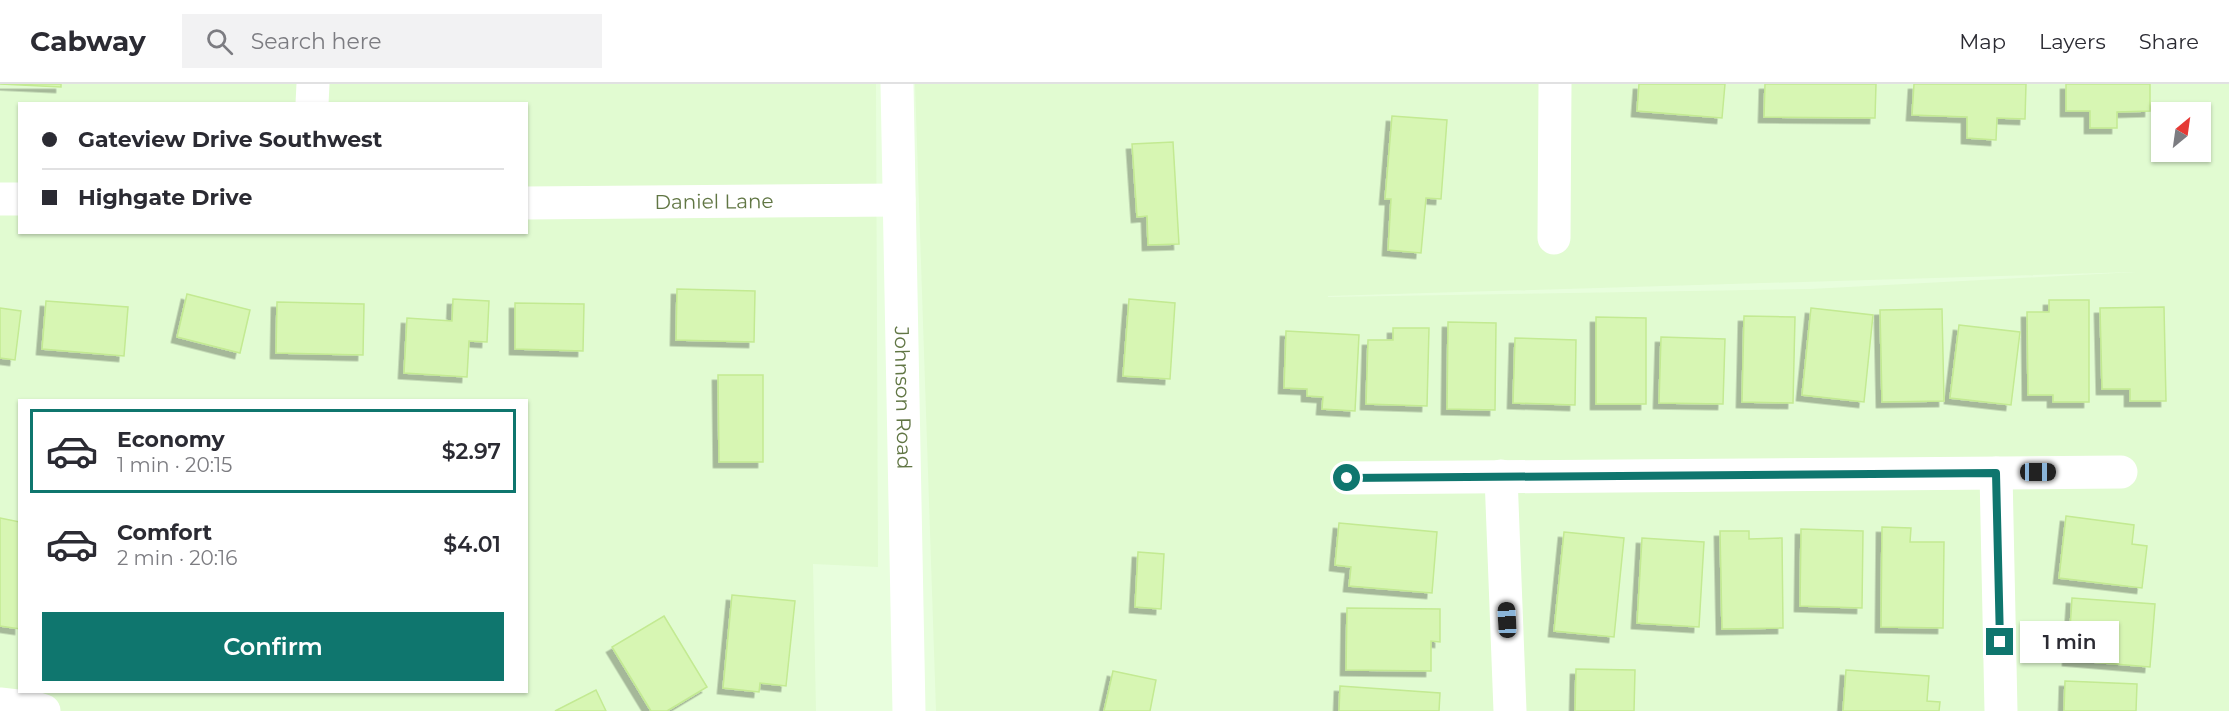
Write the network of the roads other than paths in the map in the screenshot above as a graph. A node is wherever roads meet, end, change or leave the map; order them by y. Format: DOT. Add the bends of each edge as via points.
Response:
graph roads {
  1 [pos="313,84"];
  2 [pos="897,84"];
  3 [pos="1555,84"];
  4 [pos="312,102"];
  5 [pos="0,199"];
  6 [pos="18,199"];
  7 [pos="899,200"];
  8 [pos="528,203"];
  9 [pos="1554,238"];
  10 [pos="2121,472"];
  11 [pos="1996,473"];
  12 [pos="1501,476"];
  13 [pos="1347,478"];
  14 [pos="0,704"];
  15 [pos="44,711"];
  16 [pos="909,711"];
  17 [pos="1510,711"];
  18 [pos="2001,711"];
  1 -- 4 [label="street"];
  2 -- 7 [label="street, Johnson Road"];
  3 -- 9 [label="street"];
  5 -- 6 [label="street"];
  7 -- 8 [label="street, Daniel Lane"];
  7 -- 16 [label="street, Johnson Road"];
  10 -- 11 [label="street"];
  11 -- 12 [label="street"];
  11 -- 18 [label="street"];
  12 -- 13 [label="street"];
  12 -- 17 [label="street"];
  14 -- 15 [label="street"];
}
